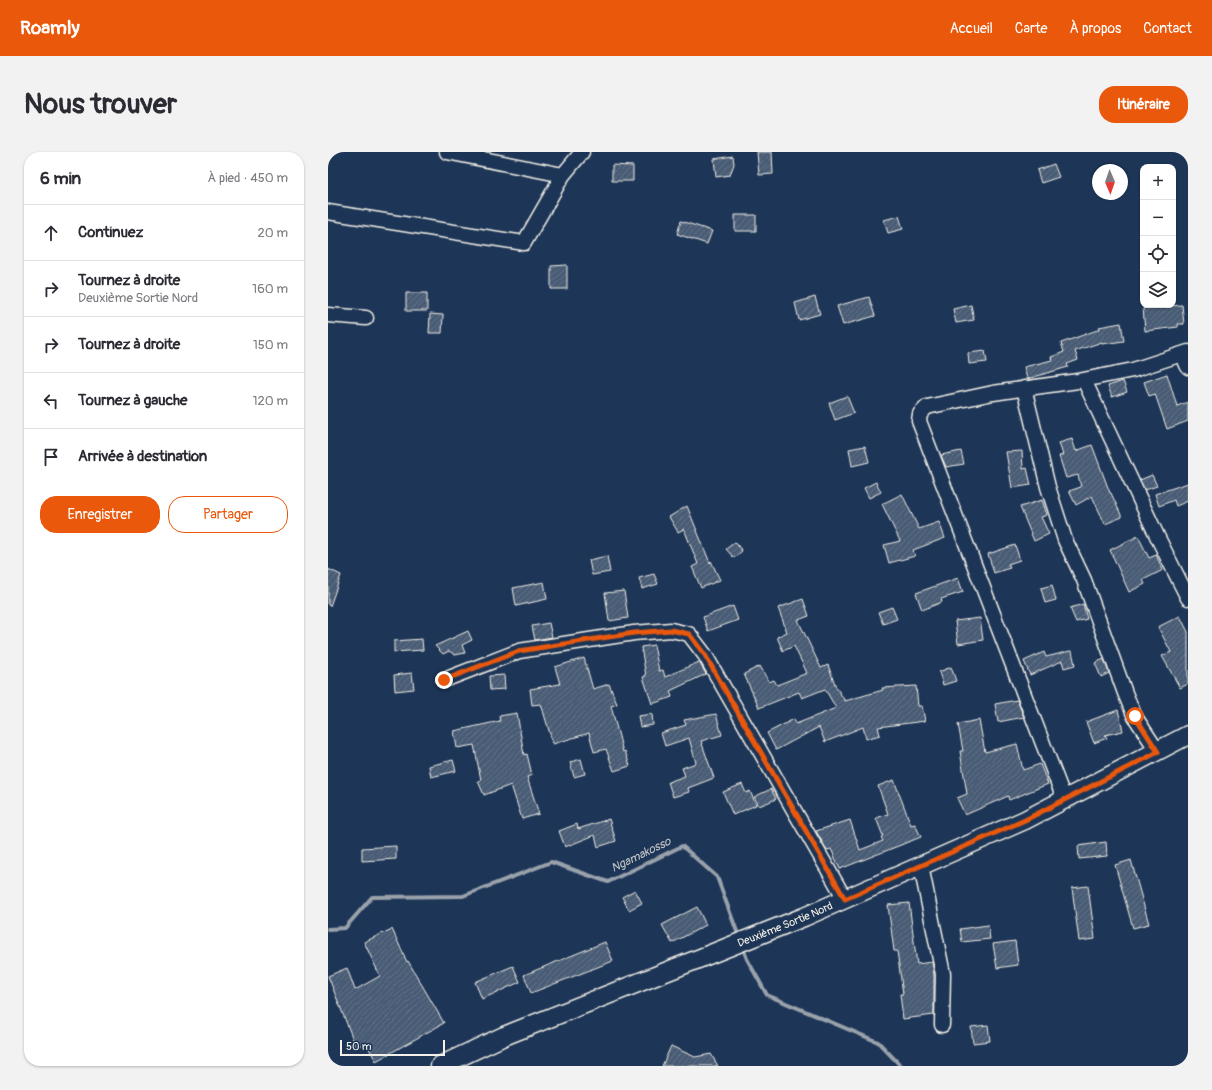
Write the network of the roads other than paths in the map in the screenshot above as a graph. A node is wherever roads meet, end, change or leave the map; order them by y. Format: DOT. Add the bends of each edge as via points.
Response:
graph roads {
  1 [pos="447,152"];
  2 [pos="582,152"];
  3 [pos="564,175"];
  4 [pos="328,212"];
  5 [pos="328,315"];
  6 [pos="366,318"];
  7 [pos="1186,358"];
  8 [pos="1084,380"];
  9 [pos="1024,388"];
  10 [pos="1188,598"];
  11 [pos="444,680"];
  12 [pos="1188,735"];
  13 [pos="1158,752"];
  14 [pos="1065,801"];
  15 [pos="921,866"];
  16 [pos="845,899"];
  17 [pos="942,1024"];
  18 [pos="440,1066"];
  1 -- 3 [label="street"];
  2 -- 3 [label="street"];
  3 -- 4 [label="street" via="524,243"];
  5 -- 6 [label="street"];
  7 -- 8 [label="street"];
  8 -- 9 [label="street"];
  8 -- 10 [label="street"];
  9 -- 13 [label="street" via="1048,487 1065,540 1084,580 1135,716"];
  9 -- 14 [label="street" via="927,407 920,414 919,422"];
  11 -- 16 [label="street" via="519,651 634,633 671,630 689,634 705,655"];
  12 -- 13 [label="main road, Deuxième Sortie Nord"];
  13 -- 14 [label="main road, Deuxième Sortie Nord"];
  14 -- 15 [label="main road, Deuxième Sortie Nord"];
  15 -- 16 [label="main road, Deuxième Sortie Nord"];
  15 -- 17 [label="street" via="944,974"];
  16 -- 18 [label="main road, Deuxième Sortie Nord" via="511,1033"];
}
